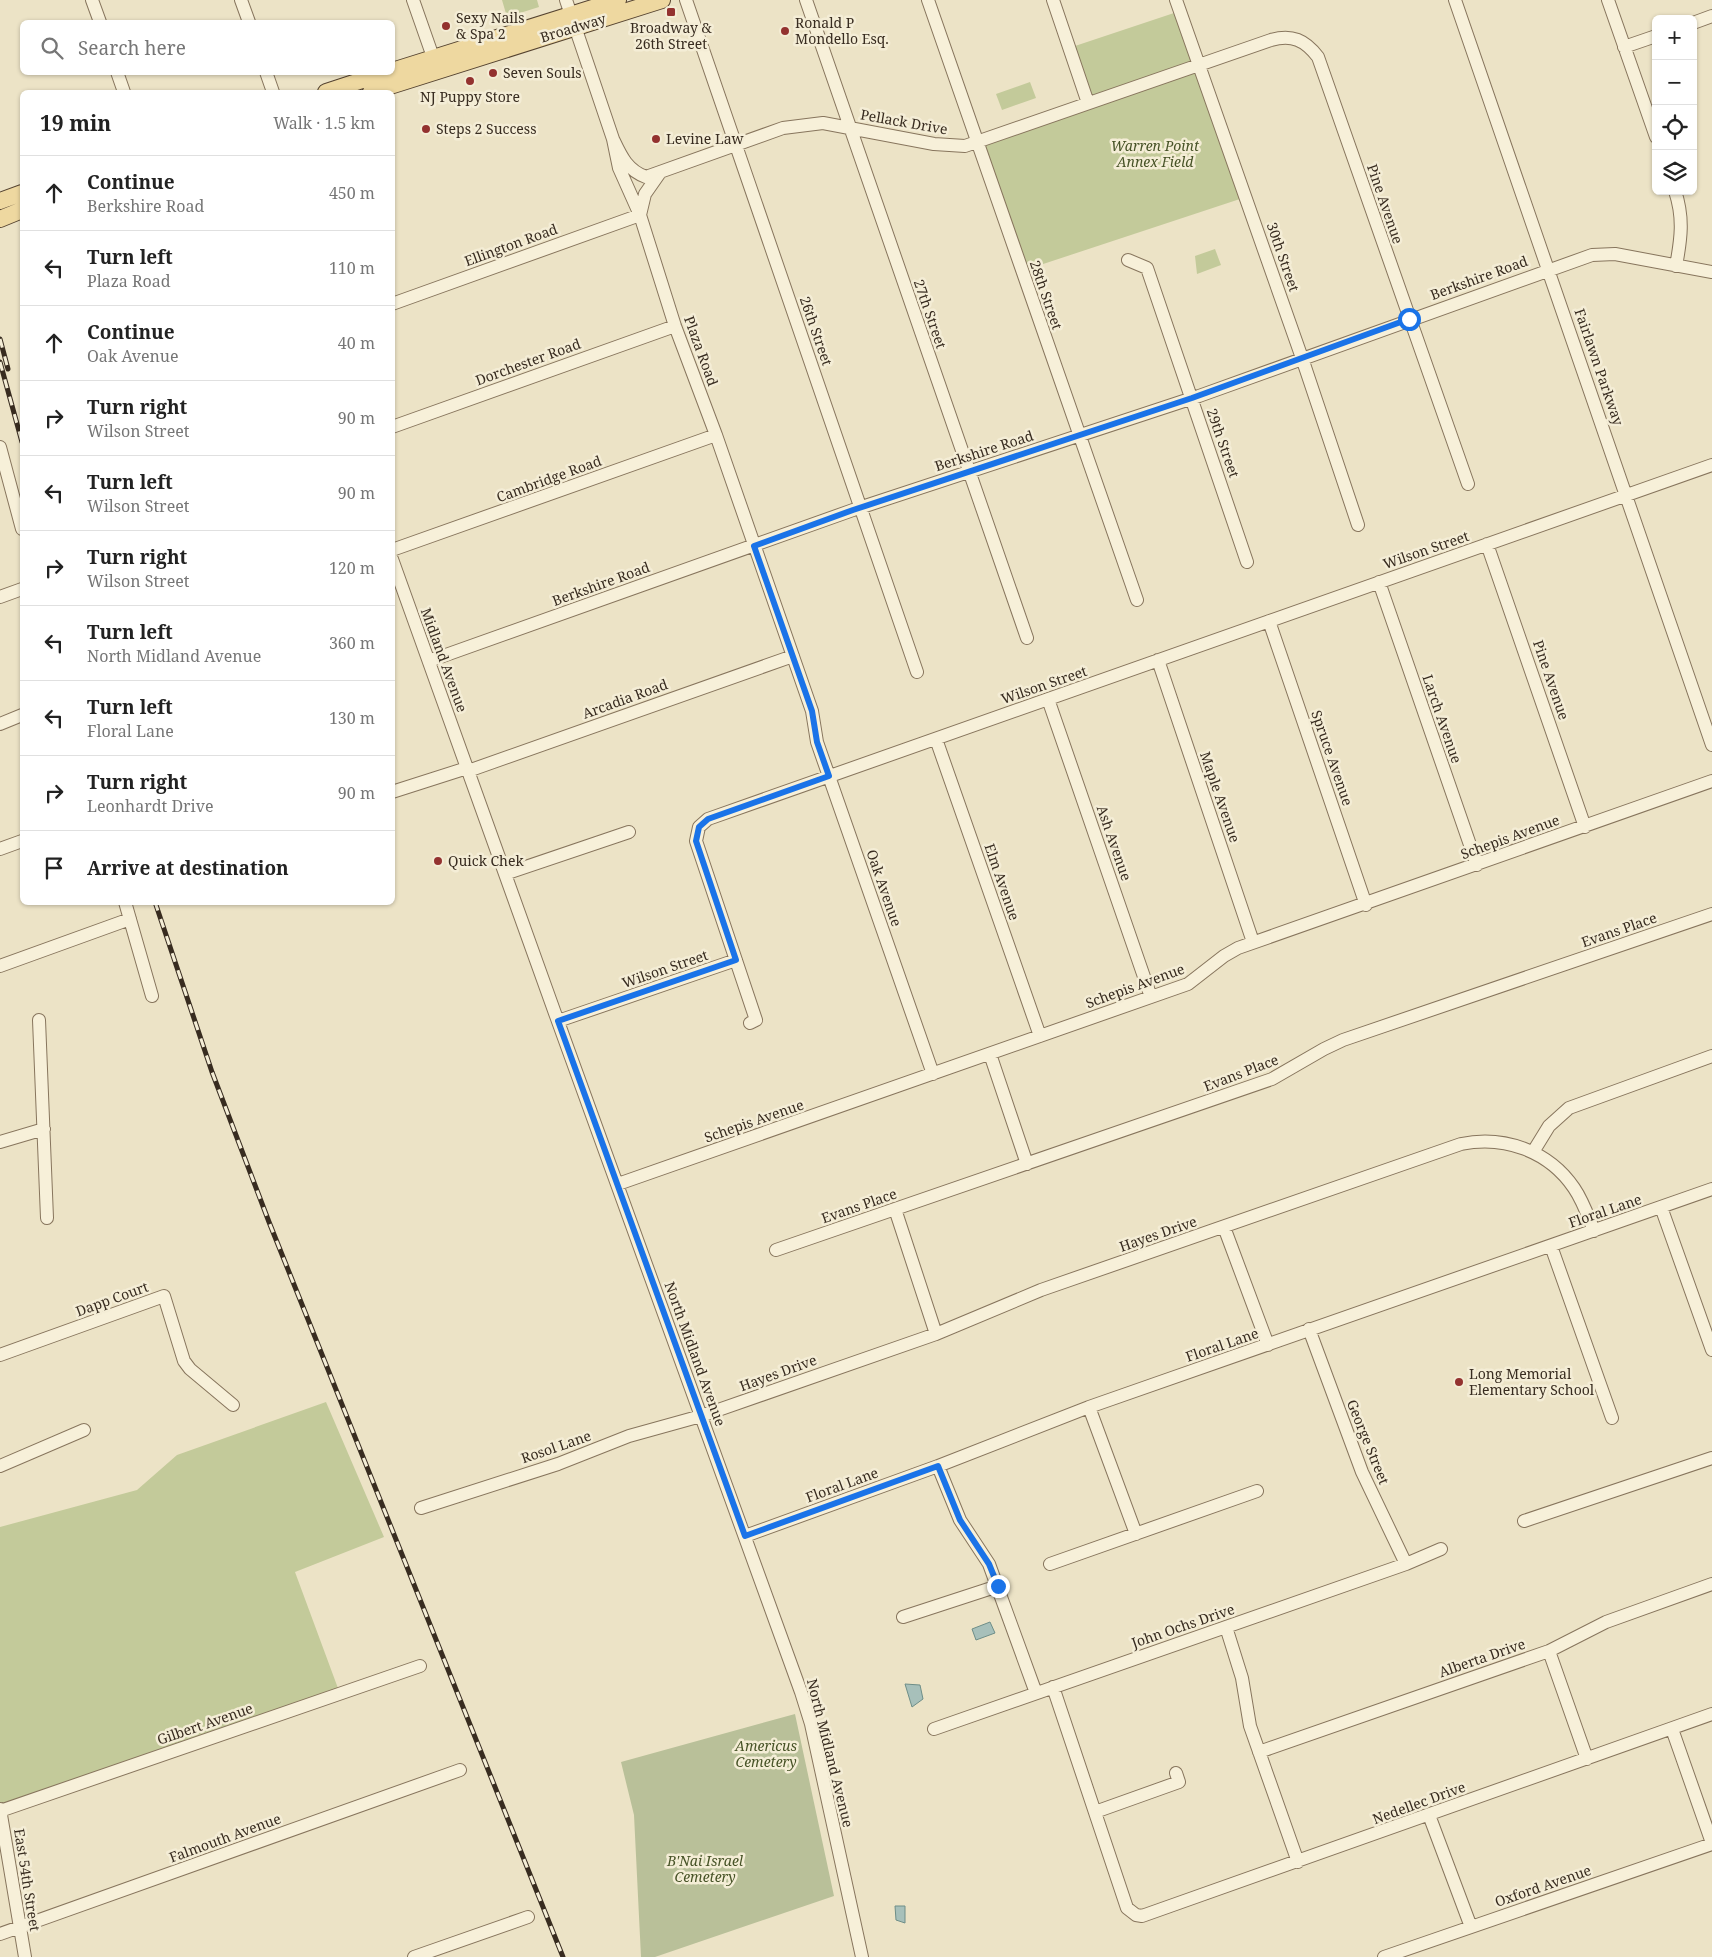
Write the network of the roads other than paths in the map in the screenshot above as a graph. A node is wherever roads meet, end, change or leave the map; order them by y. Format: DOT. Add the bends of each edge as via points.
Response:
graph roads {
  1 [pos="92,0"];
  2 [pos="241,0"];
  3 [pos="413,0"];
  4 [pos="618,0"];
  5 [pos="662,0"];
  6 [pos="686,0"];
  7 [pos="806,0"];
  8 [pos="928,0"];
  9 [pos="1052,0"];
  10 [pos="1176,0"];
  11 [pos="1455,0"];
  12 [pos="1608,0"];
  13 [pos="571,14"];
  14 [pos="1712,16"];
  15 [pos="99,20"];
  16 [pos="248,20"];
  17 [pos="1697,22"];
  18 [pos="1652,37"];
  19 [pos="1624,46"];
  20 [pos="433,57"];
  21 [pos="1200,66"];
  22 [pos="395,69"];
  23 [pos="118,75"];
  24 [pos="267,75"];
  25 [pos="378,75"];
  26 [pos="123,90"];
  27 [pos="272,90"];
  28 [pos="332,90"];
  29 [pos="376,90"];
  30 [pos="1088,103"];
  31 [pos="1652,126"];
  32 [pos="849,127"];
  33 [pos="613,139"];
  34 [pos="976,142"];
  35 [pos="735,144"];
  36 [pos="659,174"];
  37 [pos="20,194"];
  38 [pos="1676,195"];
  39 [pos="0,201"];
  40 [pos="20,211"];
  41 [pos="640,215"];
  42 [pos="0,219"];
  43 [pos="1128,260"];
  44 [pos="1676,266"];
  45 [pos="1549,269"];
  46 [pos="1712,272"];
  47 [pos="395,303"];
  48 [pos="1409,319"];
  49 [pos="675,326"];
  50 [pos="1302,358"];
  51 [pos="1192,398"];
  52 [pos="395,426"];
  53 [pos="716,435"];
  54 [pos="1080,435"];
  55 [pos="0,447"];
  56 [pos="1712,465"];
  57 [pos="3,472"];
  58 [pos="968,472"];
  59 [pos="1468,484"];
  60 [pos="1627,495"];
  61 [pos="861,508"];
  62 [pos="20,523"];
  63 [pos="1358,525"];
  64 [pos="1487,544"];
  65 [pos="754,546"];
  66 [pos="395,549"];
  67 [pos="1247,562"];
  68 [pos="395,567"];
  69 [pos="1379,582"];
  70 [pos="20,590"];
  71 [pos="0,597"];
  72 [pos="1137,600"];
  73 [pos="1270,621"];
  74 [pos="1026,638"];
  75 [pos="793,656"];
  76 [pos="1158,660"];
  77 [pos="429,661"];
  78 [pos="917,672"];
  79 [pos="1048,699"];
  80 [pos="812,711"];
  81 [pos="20,716"];
  82 [pos="0,724"];
  83 [pos="936,739"];
  84 [pos="1712,745"];
  85 [pos="467,770"];
  86 [pos="829,776"];
  87 [pos="1712,781"];
  88 [pos="395,791"];
  89 [pos="1585,826"];
  90 [pos="629,832"];
  91 [pos="20,842"];
  92 [pos="0,849"];
  93 [pos="1477,865"];
  94 [pos="506,874"];
  95 [pos="126,905"];
  96 [pos="1366,905"];
  97 [pos="1712,914"];
  98 [pos="130,919"];
  99 [pos="1253,942"];
  100 [pos="736,960"];
  101 [pos="0,966"];
  102 [pos="152,996"];
  103 [pos="1151,997"];
  104 [pos="39,1020"];
  105 [pos="558,1021"];
  106 [pos="750,1022"];
  107 [pos="1040,1036"];
  108 [pos="990,1054"];
  109 [pos="1712,1056"];
  110 [pos="933,1074"];
  111 [pos="44,1129"];
  112 [pos="0,1142"];
  113 [pos="1533,1152"];
  114 [pos="1027,1164"];
  115 [pos="618,1184"];
  116 [pos="1712,1189"];
  117 [pos="1661,1207"];
  118 [pos="895,1209"];
  119 [pos="47,1218"];
  120 [pos="1224,1227"];
  121 [pos="1594,1231"];
  122 [pos="1551,1246"];
  123 [pos="776,1250"];
  124 [pos="1309,1329"];
  125 [pos="936,1334"];
  126 [pos="1268,1345"];
  127 [pos="1712,1350"];
  128 [pos="0,1355"];
  129 [pos="232,1405"];
  130 [pos="1089,1407"];
  131 [pos="701,1416"];
  132 [pos="1612,1418"];
  133 [pos="84,1430"];
  134 [pos="1712,1458"];
  135 [pos="0,1466"];
  136 [pos="938,1466"];
  137 [pos="1257,1491"];
  138 [pos="421,1508"];
  139 [pos="1524,1521"];
  140 [pos="1136,1534"];
  141 [pos="745,1536"];
  142 [pos="1441,1549"];
  143 [pos="1050,1564"];
  144 [pos="1406,1564"];
  145 [pos="1712,1584"];
  146 [pos="998,1586"];
  147 [pos="903,1617"];
  148 [pos="1226,1627"];
  149 [pos="1549,1651"];
  150 [pos="420,1666"];
  151 [pos="1053,1687"];
  152 [pos="1036,1693"];
  153 [pos="1712,1714"];
  154 [pos="934,1729"];
  155 [pos="1672,1729"];
  156 [pos="1259,1752"];
  157 [pos="1587,1759"];
  158 [pos="460,1770"];
  159 [pos="1176,1773"];
  160 [pos="0,1810"];
  161 [pos="1095,1812"];
  162 [pos="1429,1815"];
  163 [pos="1712,1843"];
  164 [pos="1298,1862"];
  165 [pos="528,1916"];
  166 [pos="19,1927"];
  167 [pos="1471,1927"];
  168 [pos="0,1934"];
  169 [pos="25,1957"];
  170 [pos="414,1957"];
  171 [pos="862,1957"];
  172 [pos="1384,1957"];
  1 -- 15 [label="street"];
  2 -- 16 [label="street"];
  3 -- 20 [label="street"];
  4 -- 13 [label="main road, Broadway"];
  5 -- 13 [label="main road, Broadway"];
  6 -- 35 [label="street, 26th Street"];
  7 -- 32 [label="street, 27th Street"];
  8 -- 34 [label="street, 28th Street"];
  9 -- 30 [label="street"];
  10 -- 21 [label="street, 30th Street"];
  11 -- 45 [label="street, Fairlawn Parkway"];
  12 -- 19 [label="street"];
  13 -- 20 [label="main road, Broadway"];
  13 -- 29 [label="main road, Broadway"];
  13 -- 33 [label="street, Plaza Road"];
  14 -- 17 [label="street"];
  18 -- 19 [label="street"];
  19 -- 31 [label="street"];
  20 -- 22 [label="main road, Broadway"];
  21 -- 30 [label="street, Pellack Drive"];
  21 -- 48 [label="street, Pine Avenue" via="1279,38 1300,39 1318,56"];
  21 -- 50 [label="street, 30th Street"];
  23 -- 26 [label="street"];
  24 -- 27 [label="street"];
  25 -- 28 [label="main road"];
  30 -- 34 [label="street, Pellack Drive"];
  32 -- 34 [label="street, Pellack Drive" via="934,144 965,146"];
  32 -- 35 [label="street, Pellack Drive" via="822,123 783,128"];
  32 -- 58 [label="street, 27th Street"];
  33 -- 36 [label="street" via="624,161 634,172 646,176"];
  33 -- 41 [label="street, Plaza Road" via="620,168"];
  34 -- 54 [label="street, 28th Street"];
  35 -- 36 [label="street, Pellack Drive"];
  35 -- 61 [label="street, 26th Street"];
  36 -- 41 [label="street" via="645,194"];
  37 -- 39 [label="main road"];
  38 -- 44 [label="street" via="1682,232"];
  40 -- 42 [label="main road"];
  41 -- 47 [label="street, Ellington Road"];
  41 -- 49 [label="street, Plaza Road"];
  43 -- 51 [label="street, 29th Street" via="1147,268"];
  44 -- 45 [label="street, Berkshire Road" via="1603,254"];
  44 -- 46 [label="street, Berkshire Road"];
  45 -- 48 [label="street, Berkshire Road"];
  45 -- 60 [label="street, Fairlawn Parkway"];
  48 -- 50 [label="street, Berkshire Road"];
  48 -- 59 [label="street, Pine Avenue"];
  49 -- 52 [label="street, Dorchester Road"];
  49 -- 53 [label="street, Plaza Road"];
  50 -- 51 [label="street, Berkshire Road"];
  50 -- 63 [label="street, 30th Street"];
  51 -- 54 [label="street, Berkshire Road"];
  51 -- 67 [label="street, 29th Street"];
  53 -- 65 [label="street, Plaza Road"];
  53 -- 66 [label="street, Cambridge Road"];
  54 -- 58 [label="street, Berkshire Road"];
  54 -- 72 [label="street, 28th Street"];
  55 -- 57 [label="street"];
  56 -- 60 [label="street, Wilson Street"];
  57 -- 62 [label="street"];
  58 -- 61 [label="street, Berkshire Road"];
  58 -- 74 [label="street, 27th Street"];
  60 -- 64 [label="street, Wilson Street"];
  60 -- 84 [label="street, Fairlawn Parkway"];
  61 -- 65 [label="street, Berkshire Road"];
  61 -- 78 [label="street, 26th Street"];
  64 -- 69 [label="street, Wilson Street"];
  64 -- 89 [label="street, Pine Avenue"];
  65 -- 75 [label="street, Plaza Road"];
  65 -- 77 [label="street, Berkshire Road"];
  68 -- 77 [label="street, Midland Avenue"];
  69 -- 73 [label="street, Wilson Street"];
  69 -- 93 [label="street, Larch Avenue"];
  70 -- 71 [label="street"];
  73 -- 76 [label="street, Wilson Street"];
  73 -- 96 [label="street, Spruce Avenue"];
  75 -- 80 [label="street, Plaza Road"];
  75 -- 85 [label="street, Arcadia Road"];
  76 -- 79 [label="street, Wilson Street"];
  76 -- 99 [label="street, Maple Avenue"];
  77 -- 85 [label="street, Midland Avenue"];
  79 -- 83 [label="street, Wilson Street"];
  79 -- 103 [label="street, Ash Avenue"];
  80 -- 86 [label="street, Oak Avenue" via="817,742"];
  81 -- 82 [label="street"];
  83 -- 86 [label="street, Wilson Street"];
  83 -- 107 [label="street, Elm Avenue"];
  85 -- 88 [label="street, Arcadia Road"];
  85 -- 94 [label="street, North Midland Avenue"];
  86 -- 100 [label="street, Wilson Street" via="708,819 699,827 696,841"];
  86 -- 110 [label="street, Oak Avenue"];
  87 -- 89 [label="street, Schepis Avenue"];
  89 -- 93 [label="street, Schepis Avenue"];
  90 -- 94 [label="street"];
  91 -- 92 [label="street"];
  93 -- 96 [label="street, Schepis Avenue"];
  94 -- 105 [label="street, North Midland Avenue"];
  95 -- 98 [label="street"];
  96 -- 99 [label="street, Schepis Avenue"];
  97 -- 114 [label="street, Evans Place" via="1343,1040 1272,1079"];
  98 -- 101 [label="street"];
  98 -- 102 [label="street"];
  99 -- 103 [label="street, Schepis Avenue" via="1224,956 1188,984"];
  100 -- 105 [label="street, Wilson Street"];
  100 -- 106 [label="street" via="756,1020"];
  103 -- 107 [label="street, Schepis Avenue"];
  104 -- 111 [label="street"];
  105 -- 115 [label="street, North Midland Avenue"];
  107 -- 108 [label="street, Schepis Avenue"];
  108 -- 110 [label="street, Schepis Avenue"];
  108 -- 114 [label="street"];
  109 -- 113 [label="street" via="1569,1108 1549,1126"];
  110 -- 115 [label="street, Schepis Avenue"];
  111 -- 112 [label="street"];
  111 -- 119 [label="street"];
  113 -- 120 [label="street, Hayes Drive" via="1500,1142 1461,1144"];
  113 -- 121 [label="street, Hayes Drive" via="1553,1165 1574,1188"];
  114 -- 118 [label="street, Evans Place"];
  115 -- 131 [label="street, North Midland Avenue"];
  116 -- 117 [label="street, Floral Lane"];
  117 -- 121 [label="street, Floral Lane"];
  117 -- 127 [label="street"];
  118 -- 123 [label="street, Evans Place"];
  118 -- 125 [label="street"];
  120 -- 125 [label="street, Hayes Drive" via="1041,1290"];
  120 -- 126 [label="street"];
  121 -- 122 [label="street, Floral Lane"];
  122 -- 124 [label="street, Floral Lane"];
  122 -- 132 [label="street"];
  124 -- 126 [label="street, Floral Lane"];
  124 -- 144 [label="street, George Street" via="1362,1472"];
  125 -- 131 [label="street, Hayes Drive"];
  126 -- 130 [label="street, Floral Lane"];
  128 -- 129 [label="street, Dapp Court" via="164,1296 184,1361"];
  130 -- 136 [label="street, Floral Lane"];
  130 -- 140 [label="street"];
  131 -- 138 [label="street, Rosol Lane" via="629,1436 558,1464"];
  131 -- 141 [label="street, North Midland Avenue"];
  133 -- 135 [label="street"];
  134 -- 139 [label="street"];
  136 -- 141 [label="street, Floral Lane"];
  136 -- 146 [label="street" via="960,1520 989,1564"];
  137 -- 140 [label="street"];
  140 -- 143 [label="street"];
  141 -- 171 [label="street, North Midland Avenue" via="808,1716"];
  142 -- 144 [label="street, John Ochs Drive"];
  144 -- 148 [label="street, John Ochs Drive"];
  145 -- 149 [label="street, Alberta Drive" via="1606,1622"];
  146 -- 147 [label="street"];
  146 -- 152 [label="street"];
  148 -- 151 [label="street, John Ochs Drive"];
  148 -- 156 [label="street" via="1240,1670 1250,1726"];
  149 -- 156 [label="street, Alberta Drive"];
  149 -- 157 [label="street"];
  150 -- 160 [label="street, Gilbert Avenue"];
  151 -- 152 [label="street, John Ochs Drive"];
  151 -- 161 [label="street"];
  152 -- 154 [label="street, John Ochs Drive"];
  153 -- 155 [label="street, Nedellec Drive"];
  155 -- 157 [label="street, Nedellec Drive"];
  155 -- 163 [label="street"];
  156 -- 164 [label="street"];
  157 -- 162 [label="street, Nedellec Drive"];
  158 -- 166 [label="street, Falmouth Avenue"];
  159 -- 161 [label="street" via="1179,1782"];
  160 -- 166 [label="street, East 54th Street"];
  161 -- 164 [label="street, Nedellec Drive" via="1128,1908 1136,1915 1148,1915"];
  162 -- 164 [label="street, Nedellec Drive"];
  162 -- 167 [label="street"];
  163 -- 167 [label="street, Oxford Avenue"];
  165 -- 170 [label="street"];
  166 -- 168 [label="street, Falmouth Avenue"];
  166 -- 169 [label="street, East 54th Street"];
  167 -- 172 [label="street, Oxford Avenue"];
}
